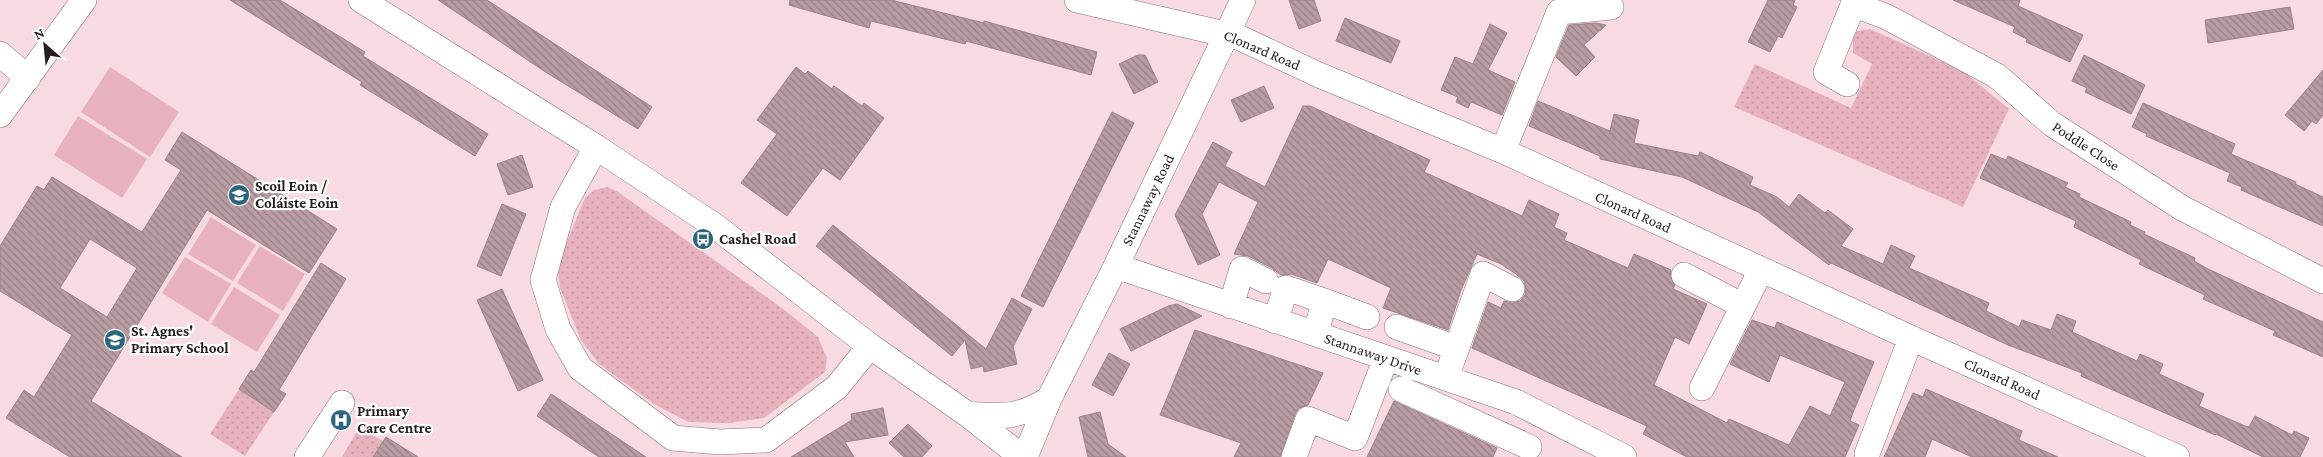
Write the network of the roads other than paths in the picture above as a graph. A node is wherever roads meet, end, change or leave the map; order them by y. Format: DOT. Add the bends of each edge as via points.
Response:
graph roads {
  1 [pos="84,0"];
  2 [pos="361,0"];
  3 [pos="1077,0"];
  4 [pos="1242,0"];
  5 [pos="1854,2"];
  6 [pos="1610,7"];
  7 [pos="1226,33"];
  8 [pos="0,54"];
  9 [pos="28,78"];
  10 [pos="1847,84"];
  11 [pos="0,115"];
  12 [pos="596,147"];
  13 [pos="1504,152"];
  14 [pos="1116,266"];
  15 [pos="1760,270"];
  16 [pos="1684,275"];
  17 [pos="1266,281"];
  18 [pos="2323,281"];
  19 [pos="1512,289"];
  20 [pos="1324,301"];
  21 [pos="1231,306"];
  22 [pos="1743,306"];
  23 [pos="1367,317"];
  24 [pos="1276,321"];
  25 [pos="1397,327"];
  26 [pos="1316,334"];
  27 [pos="1911,338"];
  28 [pos="870,346"];
  29 [pos="1456,348"];
  30 [pos="1386,358"];
  31 [pos="1446,378"];
  32 [pos="1702,388"];
  33 [pos="1401,389"];
  34 [pos="1049,399"];
  35 [pos="342,403"];
  36 [pos="967,414"];
  37 [pos="1545,417"];
  38 [pos="1527,452"];
  39 [pos="1867,454"];
  40 [pos="307,457"];
  41 [pos="1024,457"];
  42 [pos="1294,457"];
  43 [pos="1624,457"];
  44 [pos="2177,457"];
  1 -- 9 [label="street"];
  2 -- 12 [label="street"];
  3 -- 7 [label="street, Clonard Road"];
  4 -- 7 [label="street, Stannaway Road"];
  5 -- 10 [label="street" via="1826,72"];
  5 -- 18 [label="street, Poddle Close" via="1997,76 2052,124 2182,208"];
  6 -- 13 [label="street" via="1560,12"];
  7 -- 13 [label="street, Clonard Road"];
  7 -- 14 [label="street, Stannaway Road"];
  8 -- 9 [label="street"];
  9 -- 11 [label="street"];
  12 -- 28 [label="street" via="715,226"];
  12 -- 28 [label="street" via="563,207 544,280 558,329 580,368 673,438 720,442 766,440 837,387"];
  13 -- 15 [label="street, Clonard Road"];
  14 -- 21 [label="street, Stannaway Drive"];
  14 -- 34 [label="street, Stannaway Road"];
  15 -- 22 [label="street"];
  15 -- 27 [label="street, Clonard Road"];
  16 -- 22 [label="street"];
  17 -- 21 [label="street" via="1242,269"];
  19 -- 29 [label="street" via="1483,274"];
  20 -- 23 [label="street"];
  20 -- 24 [label="street" via="1286,288"];
  20 -- 26 [label="street"];
  21 -- 24 [label="street, Stannaway Drive"];
  22 -- 32 [label="street"];
  24 -- 26 [label="street, Stannaway Drive"];
  25 -- 29 [label="street"];
  26 -- 30 [label="street, Stannaway Drive"];
  27 -- 39 [label="street"];
  27 -- 44 [label="street, Clonard Road"];
  28 -- 36 [label="street"];
  29 -- 31 [label="street"];
  30 -- 31 [label="street, Stannaway Drive"];
  30 -- 42 [label="street" via="1355,438 1308,419"];
  31 -- 37 [label="street, Stannaway Drive" via="1516,402"];
  33 -- 38 [label="street"];
  34 -- 36 [label="street" via="1029,411 1014,415"];
  34 -- 41 [label="street, Stannaway Road"];
  35 -- 40 [label="street"];
  36 -- 41 [label="street"];
  37 -- 38 [label="street"];
  37 -- 43 [label="street, Stannaway Drive"];
}
